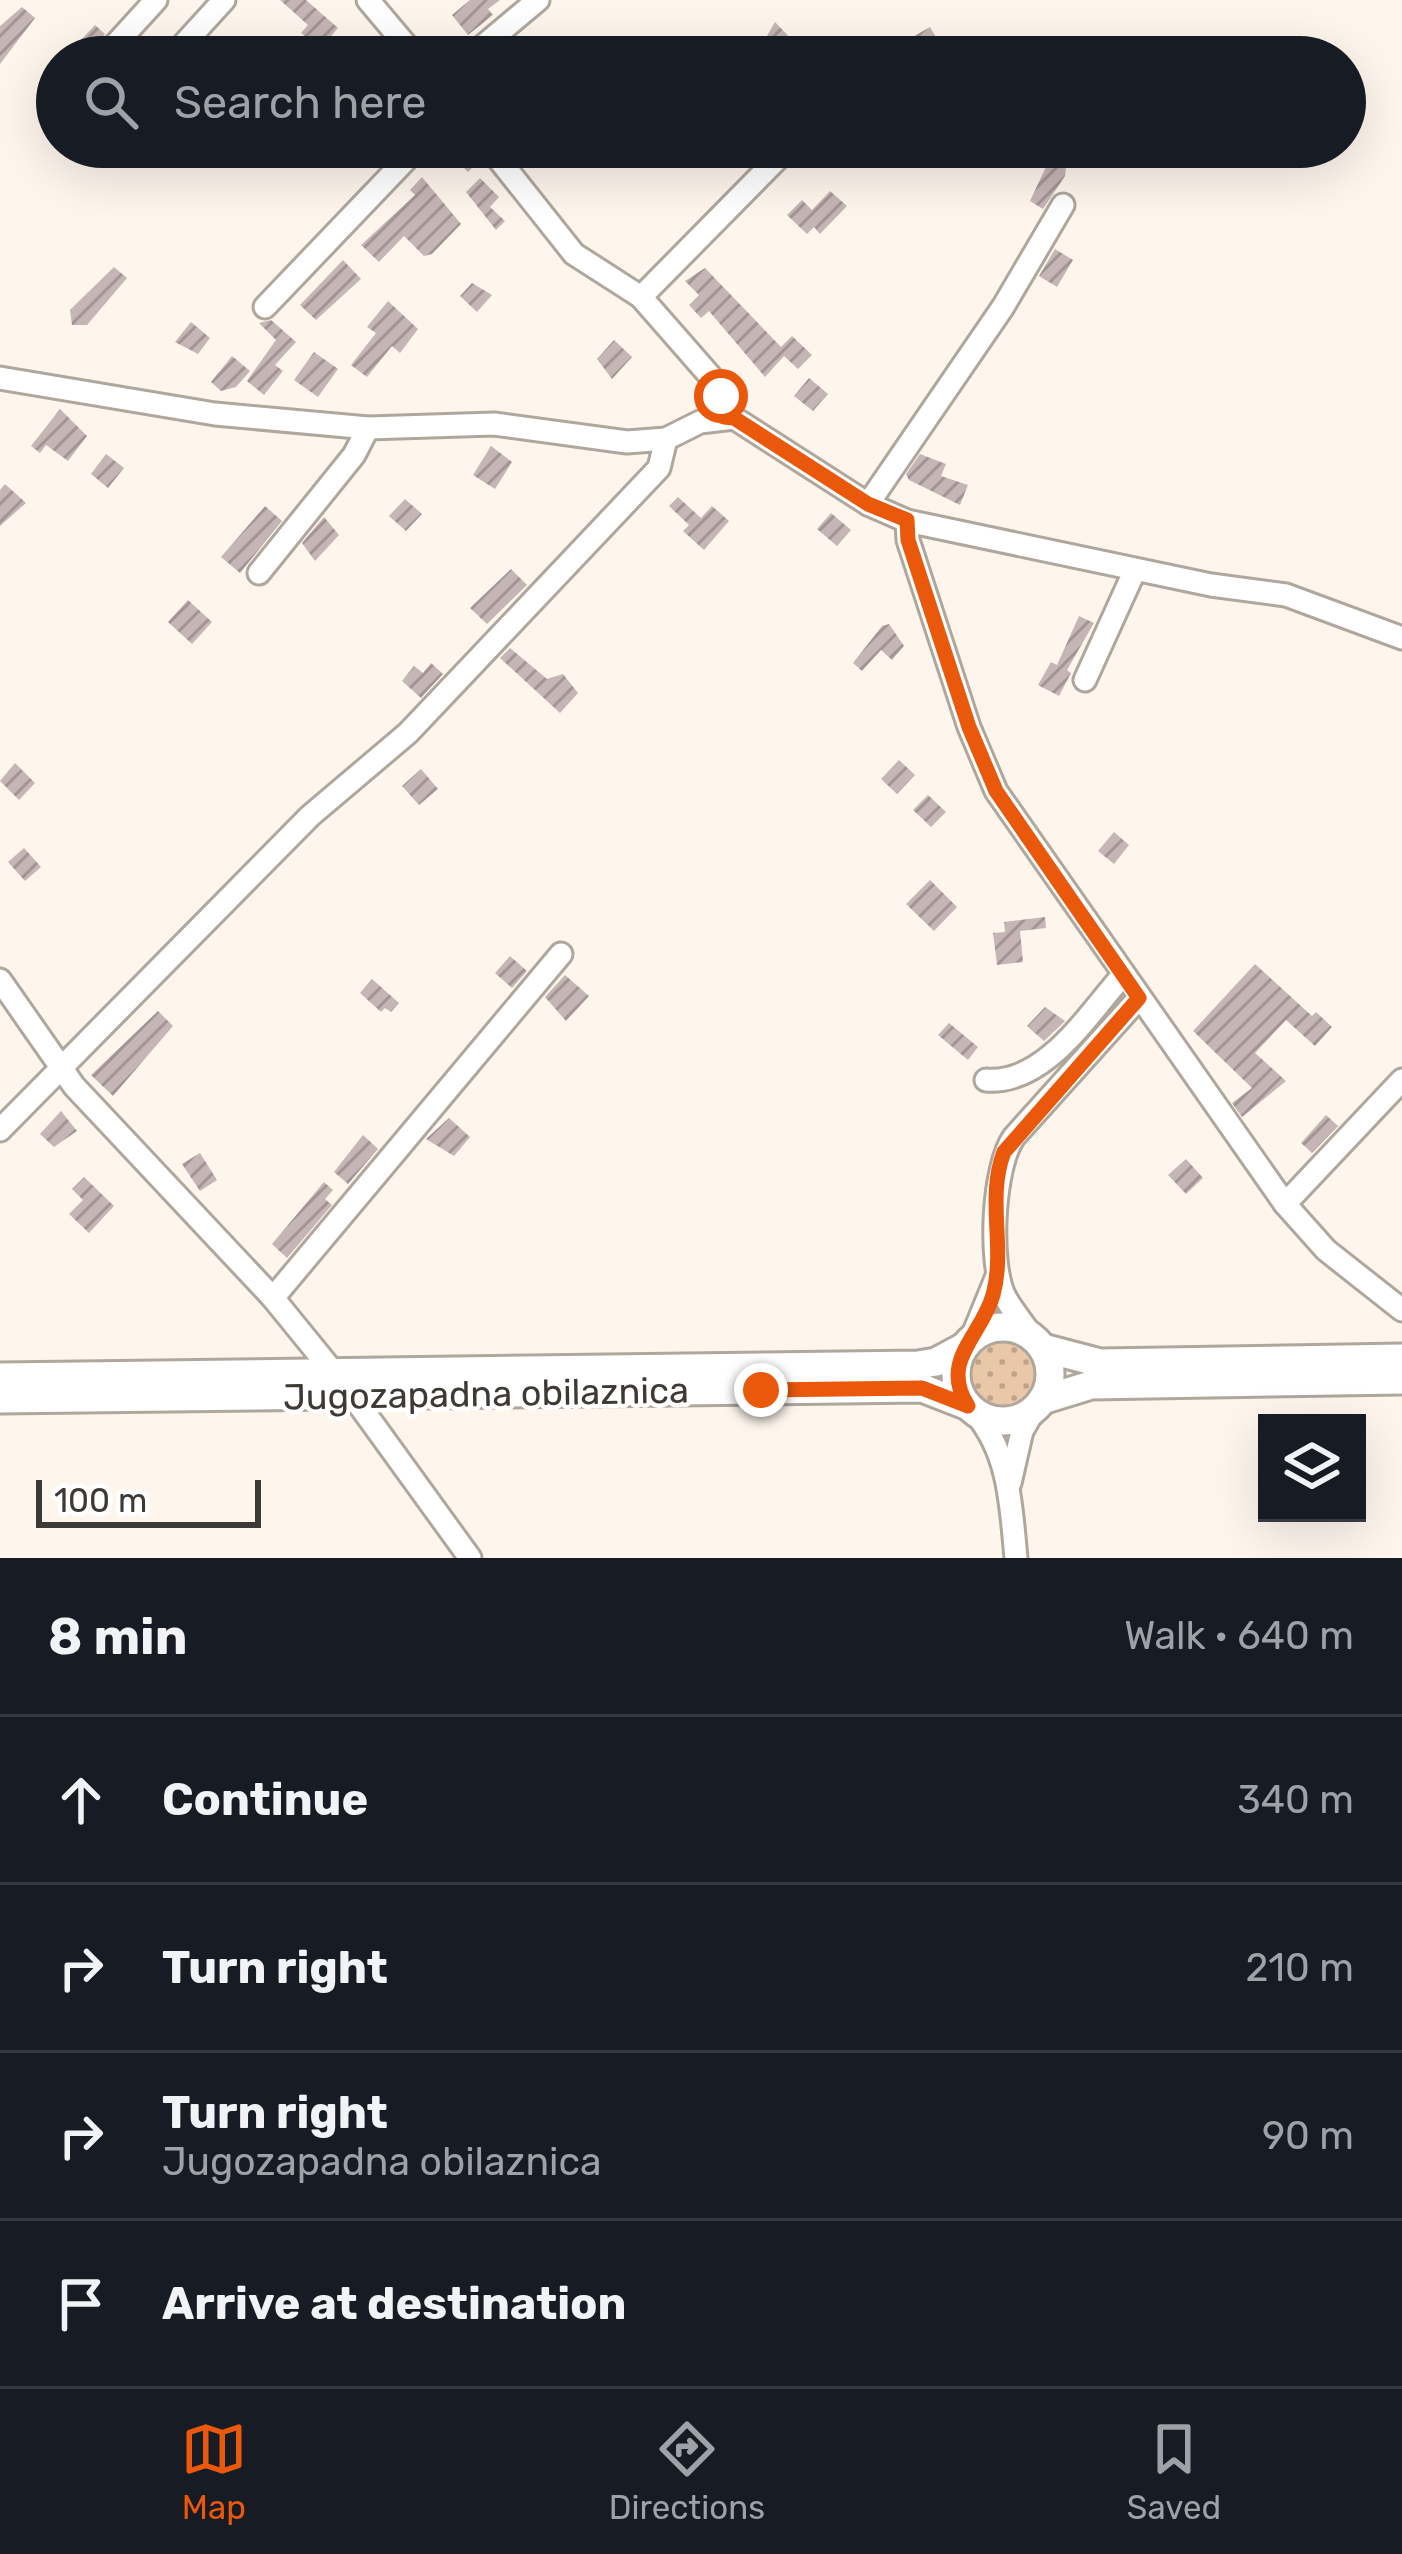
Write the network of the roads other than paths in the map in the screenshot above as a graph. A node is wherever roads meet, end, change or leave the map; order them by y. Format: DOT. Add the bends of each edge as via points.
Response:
graph roads {
  1 [pos="156,0"];
  2 [pos="224,0"];
  3 [pos="538,0"];
  4 [pos="378,3"];
  5 [pos="123,36"];
  6 [pos="191,36"];
  7 [pos="401,36"];
  8 [pos="495,36"];
  9 [pos="398,168"];
  10 [pos="506,168"];
  11 [pos="768,168"];
  12 [pos="1063,205"];
  13 [pos="641,297"];
  14 [pos="265,307"];
  15 [pos="0,378"];
  16 [pos="724,417"];
  17 [pos="368,428"];
  18 [pos="667,439"];
  19 [pos="868,504"];
  20 [pos="907,520"];
  21 [pos="1135,569"];
  22 [pos="259,574"];
  23 [pos="1402,638"];
  24 [pos="1084,680"];
  25 [pos="561,954"];
  26 [pos="1124,975"];
  27 [pos="0,980"];
  28 [pos="1139,998"];
  29 [pos="59,1066"];
  30 [pos="986,1080"];
  31 [pos="1402,1080"];
  32 [pos="0,1130"];
  33 [pos="1285,1204"];
  34 [pos="999,1269"];
  35 [pos="274,1298"];
  36 [pos="1402,1310"];
  37 [pos="968,1342"];
  38 [pos="1038,1342"];
  39 [pos="1402,1358"];
  40 [pos="0,1377"];
  41 [pos="1402,1380"];
  42 [pos="343,1384"];
  43 [pos="0,1399"];
  44 [pos="1038,1406"];
  45 [pos="972,1410"];
  46 [pos="1009,1487"];
  47 [pos="470,1558"];
  48 [pos="1016,1558"];
  1 -- 5 [label="street"];
  2 -- 6 [label="street"];
  3 -- 8 [label="street"];
  4 -- 7 [label="street"];
  9 -- 14 [label="street"];
  10 -- 13 [label="street" via="574,254"];
  11 -- 13 [label="street"];
  12 -- 19 [label="street" via="1003,308"];
  13 -- 16 [label="street" via="714,380"];
  15 -- 17 [label="street" via="215,414"];
  16 -- 18 [label="street"];
  16 -- 19 [label="street"];
  17 -- 18 [label="street" via="494,424 626,442"];
  17 -- 22 [label="street"];
  18 -- 29 [label="street" via="659,468 422,719 310,816"];
  19 -- 20 [label="street"];
  20 -- 21 [label="street"];
  20 -- 26 [label="street" via="983,764"];
  21 -- 23 [label="street" via="1286,595"];
  21 -- 24 [label="street"];
  25 -- 35 [label="street"];
  26 -- 28 [label="street"];
  26 -- 30 [label="street" via="1039,1065"];
  27 -- 29 [label="street"];
  28 -- 33 [label="street"];
  28 -- 34 [label="street" via="1004,1152"];
  29 -- 32 [label="street"];
  29 -- 35 [label="street"];
  31 -- 33 [label="street"];
  33 -- 36 [label="street" via="1326,1250"];
  34 -- 37 [label="street"];
  34 -- 38 [label="street" via="1006,1298"];
  35 -- 42 [label="street"];
  37 -- 38 [label="main road" via="1003,1326"];
  37 -- 42 [label="main road, Jugozapadna obilaznica" via="918,1365"];
  37 -- 45 [label="main road" via="956,1377"];
  38 -- 39 [label="main road" via="1100,1363"];
  38 -- 44 [label="main road" via="1051,1375"];
  40 -- 42 [label="main road, Jugozapadna obilaznica"];
  41 -- 44 [label="main road" via="1091,1385"];
  42 -- 43 [label="main road, Jugozapadna obilaznica"];
  42 -- 45 [label="main road, Jugozapadna obilaznica" via="922,1388"];
  42 -- 47 [label="street"];
  44 -- 45 [label="main road" via="1005,1422"];
  44 -- 46 [label="street" via="1022,1431"];
  45 -- 46 [label="street"];
  46 -- 48 [label="street"];
}
